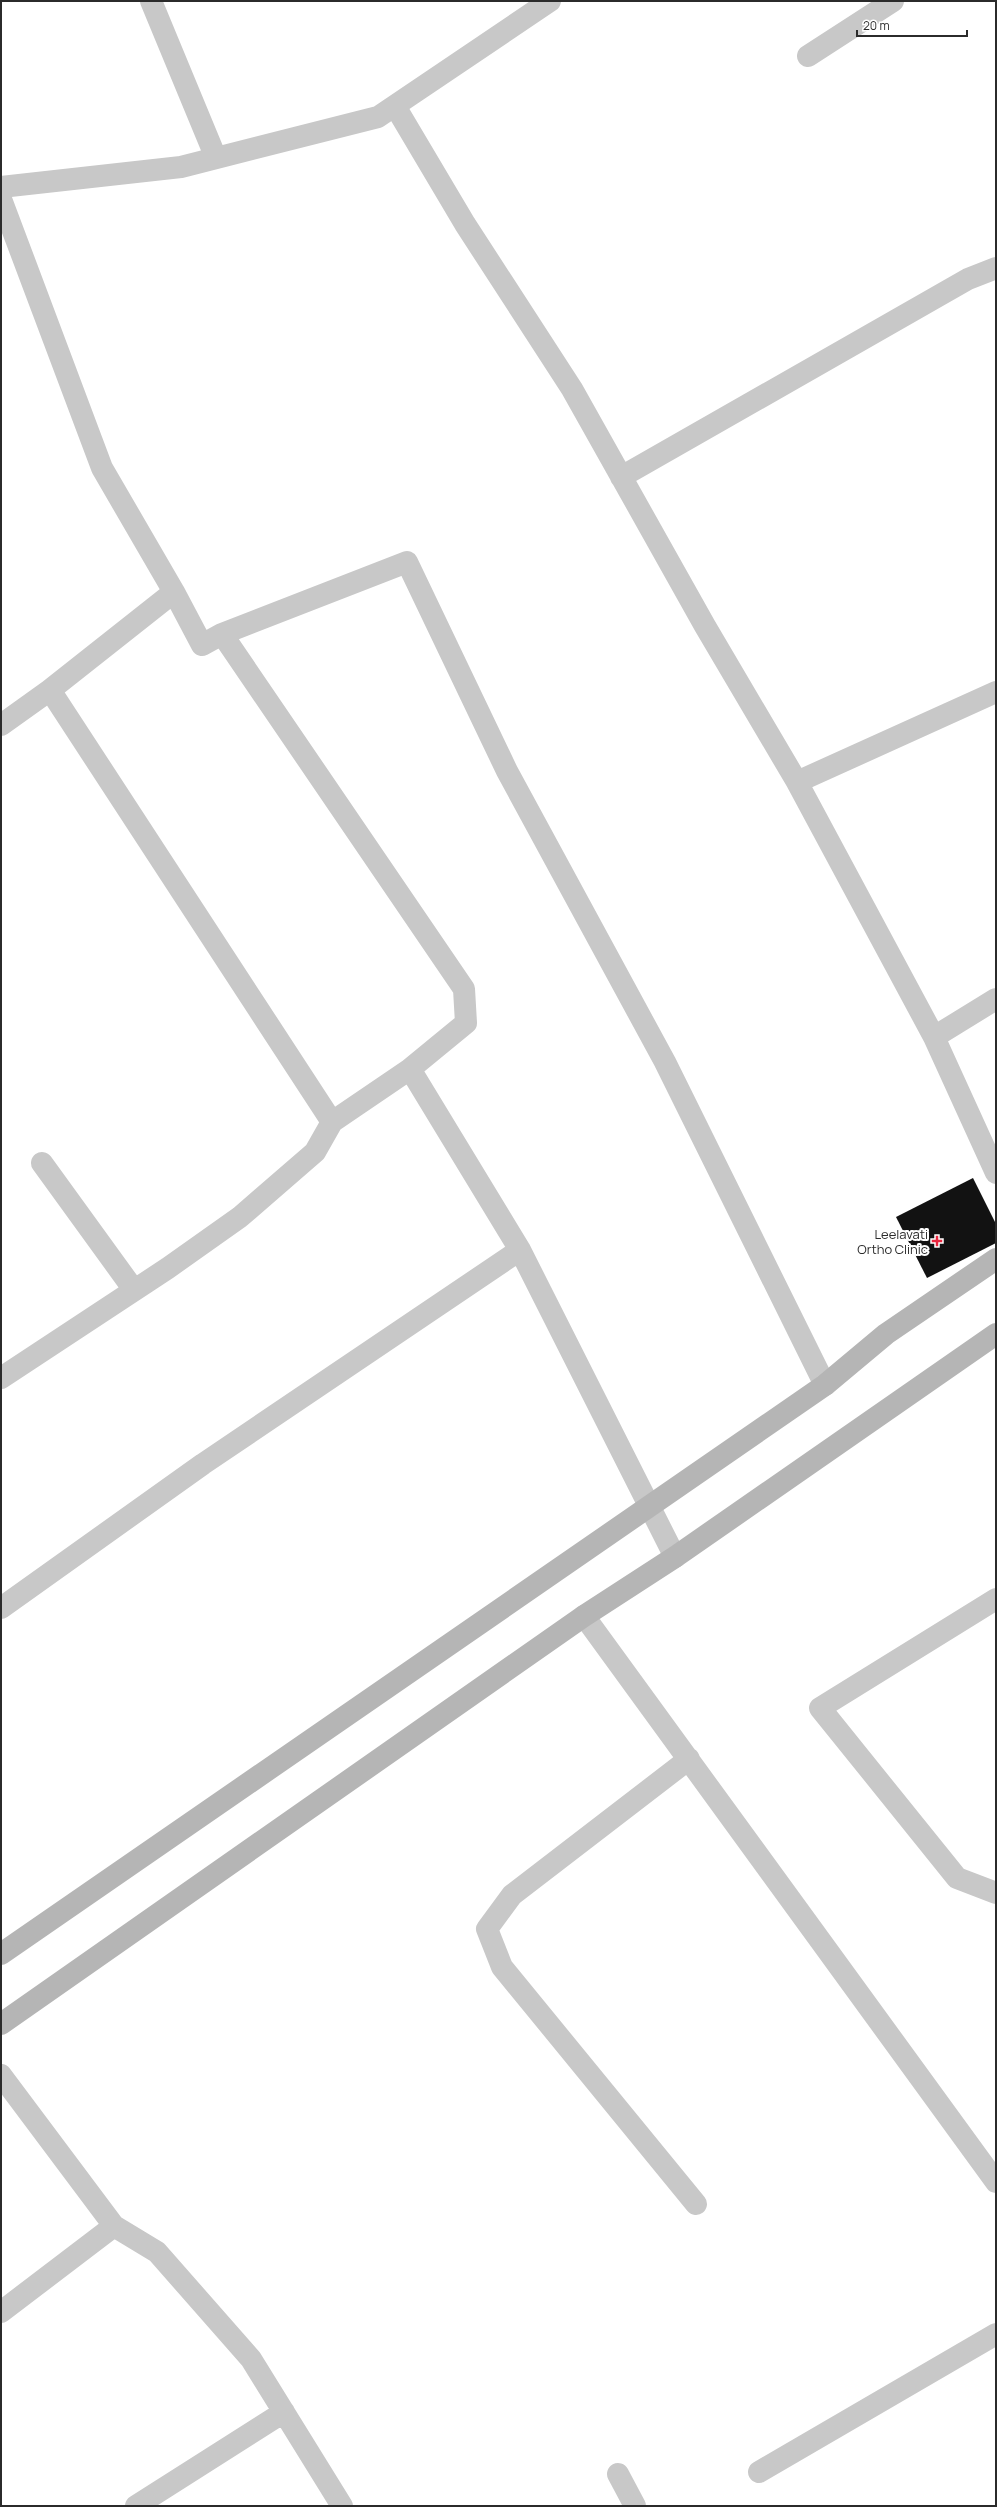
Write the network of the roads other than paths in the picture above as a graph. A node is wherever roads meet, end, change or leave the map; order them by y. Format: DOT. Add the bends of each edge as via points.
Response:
graph roads {
  1 [pos="151,1"];
  2 [pos="550,1"];
  3 [pos="893,1"];
  4 [pos="808,56"];
  5 [pos="395,106"];
  6 [pos="216,158"];
  7 [pos="1,187"];
  8 [pos="1,199"];
  9 [pos="996,268"];
  10 [pos="622,477"];
  11 [pos="174,592"];
  12 [pos="222,634"];
  13 [pos="50,690"];
  14 [pos="996,692"];
  15 [pos="1,725"];
  16 [pos="797,782"];
  17 [pos="996,999"];
  18 [pos="934,1036"];
  19 [pos="410,1070"];
  20 [pos="332,1122"];
  21 [pos="42,1163"];
  22 [pos="996,1172"];
  23 [pos="520,1250"];
  24 [pos="996,1259"];
  25 [pos="134,1290"];
  26 [pos="996,1334"];
  27 [pos="1,1378"];
  28 [pos="825,1385"];
  29 [pos="649,1505"];
  30 [pos="674,1557"];
  31 [pos="996,1599"];
  32 [pos="1,1608"];
  33 [pos="584,1616"];
  34 [pos="689,1760"];
  35 [pos="996,1893"];
  36 [pos="1,1954"];
  37 [pos="1,2024"];
  38 [pos="1,2075"];
  39 [pos="996,2182"];
  40 [pos="696,2204"];
  41 [pos="114,2226"];
  42 [pos="1,2312"];
  43 [pos="996,2334"];
  44 [pos="284,2412"];
  45 [pos="759,2472"];
  46 [pos="618,2474"];
  47 [pos="136,2506"];
  48 [pos="342,2506"];
  49 [pos="635,2506"];
  1 -- 6 [label="street"];
  2 -- 5 [label="street"];
  3 -- 4 [label="street"];
  5 -- 6 [label="street" via="378,117"];
  5 -- 10 [label="street" via="465,224 572,389"];
  6 -- 7 [label="street" via="181,167"];
  8 -- 11 [label="street" via="102,468"];
  9 -- 10 [label="street" via="968,280"];
  10 -- 16 [label="street"];
  11 -- 12 [label="street" via="202,646"];
  11 -- 13 [label="street"];
  12 -- 19 [label="street" via="464,989 466,1023"];
  12 -- 28 [label="street" via="407,562 507,771 665,1062"];
  13 -- 15 [label="street"];
  13 -- 20 [label="street"];
  14 -- 16 [label="street"];
  16 -- 18 [label="street"];
  17 -- 18 [label="street"];
  18 -- 22 [label="street"];
  19 -- 20 [label="street"];
  19 -- 23 [label="street"];
  20 -- 25 [label="street" via="315,1152 240,1217"];
  21 -- 25 [label="street"];
  23 -- 29 [label="street"];
  23 -- 32 [label="street" via="203,1464"];
  24 -- 28 [label="main road" via="886,1334"];
  25 -- 27 [label="street"];
  26 -- 30 [label="main road"];
  28 -- 29 [label="main road"];
  29 -- 30 [label="street"];
  29 -- 36 [label="main road"];
  30 -- 33 [label="main road"];
  31 -- 35 [label="street" via="820,1708 957,1878"];
  33 -- 34 [label="street"];
  33 -- 37 [label="main road"];
  34 -- 39 [label="street"];
  34 -- 40 [label="street" via="512,1895 487,1929 502,1967"];
  38 -- 41 [label="street"];
  41 -- 42 [label="street"];
  41 -- 44 [label="street" via="157,2252 251,2359"];
  43 -- 45 [label="street"];
  44 -- 47 [label="street"];
  44 -- 48 [label="street"];
  46 -- 49 [label="street"];
}
